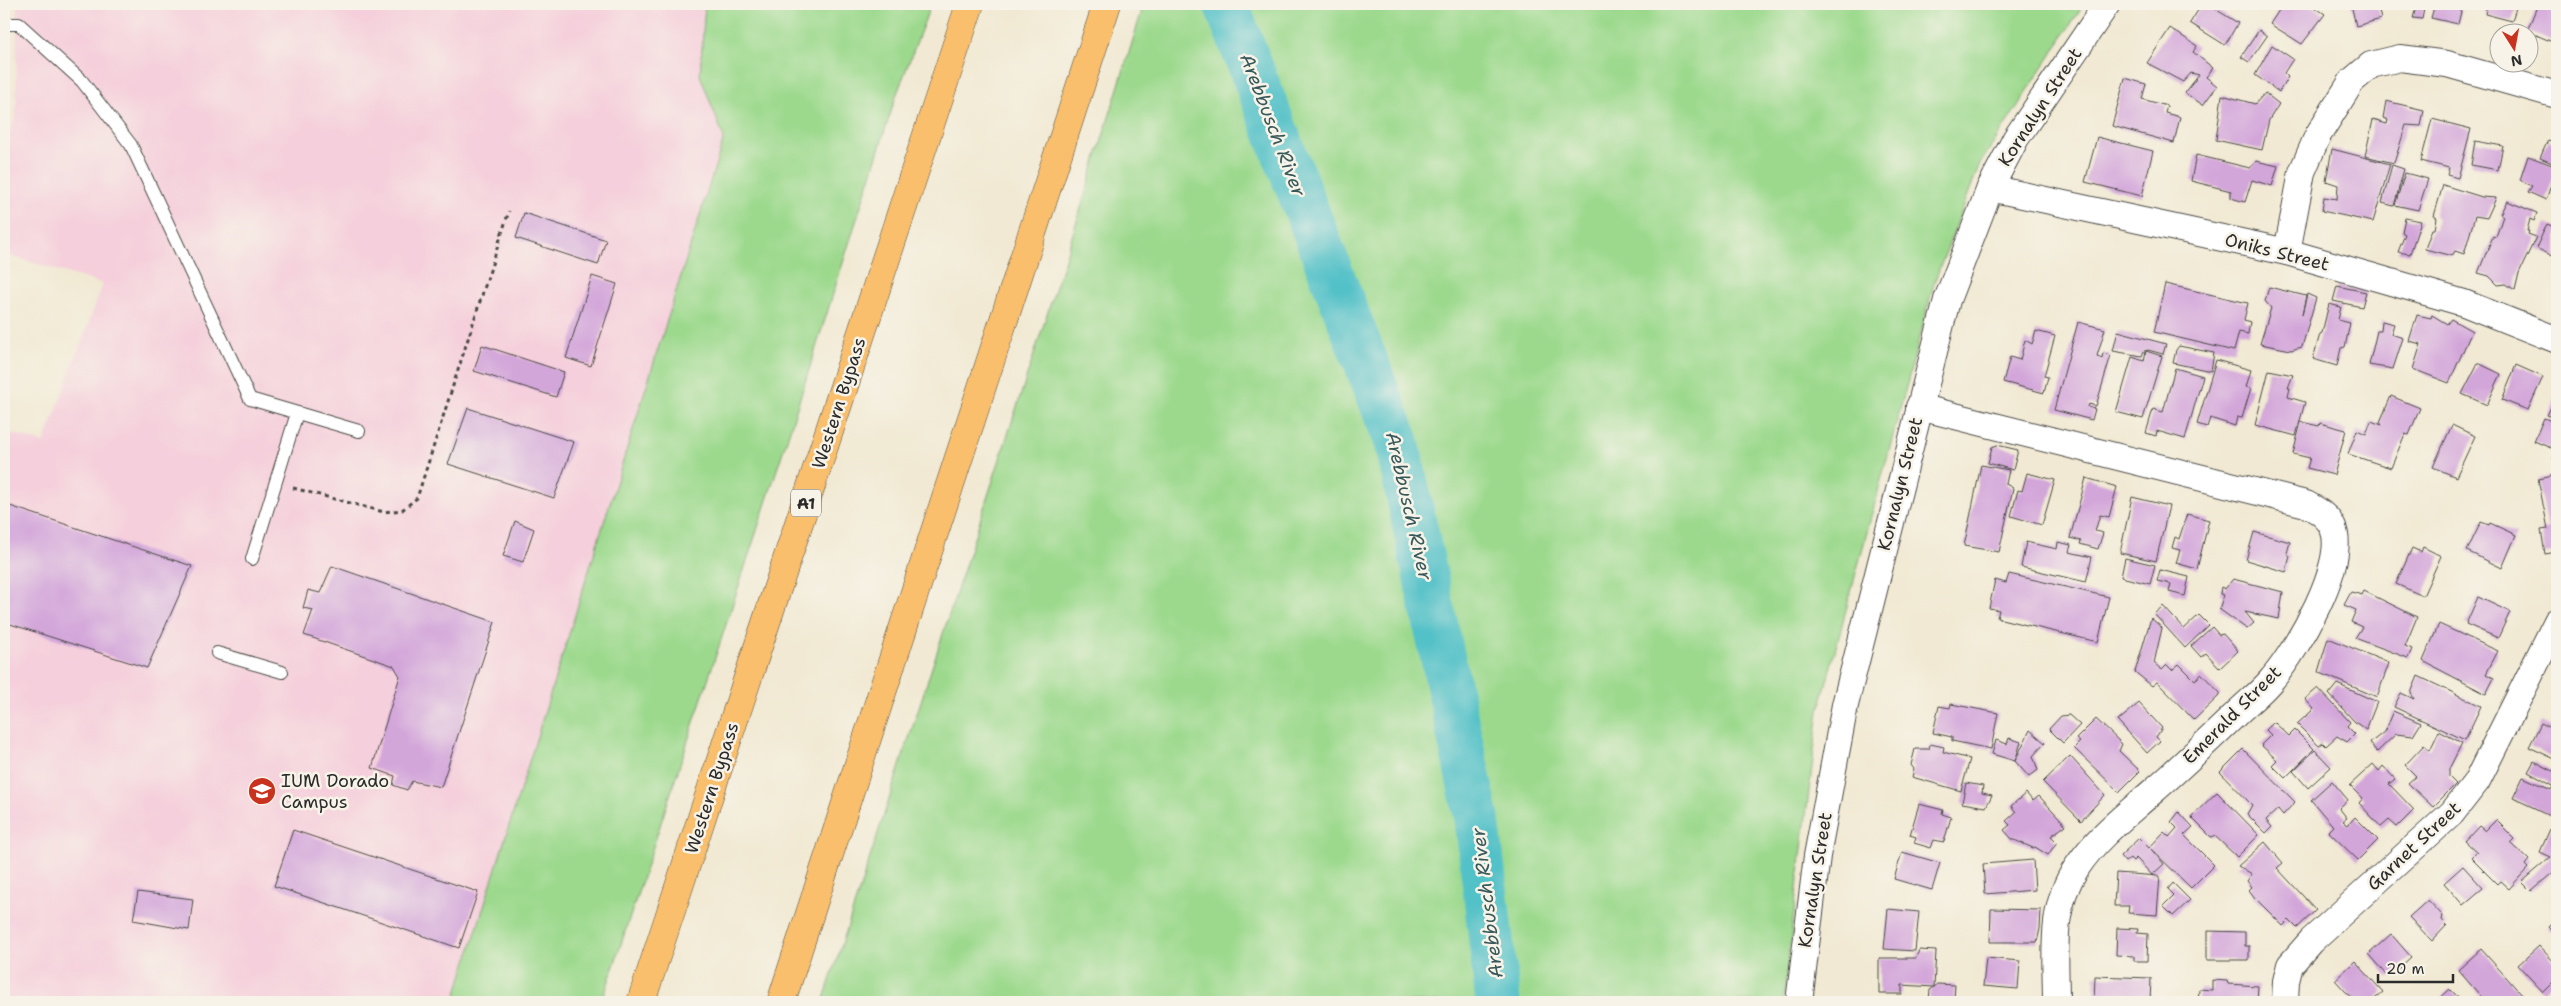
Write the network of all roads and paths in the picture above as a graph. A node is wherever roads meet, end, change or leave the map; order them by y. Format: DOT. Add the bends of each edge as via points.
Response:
graph roads {
  1 [pos="970,4"];
  2 [pos="1107,4"];
  3 [pos="2107,4"];
  4 [pos="4,24"];
  5 [pos="2557,95"];
  6 [pos="1990,188"];
  7 [pos="509,211"];
  8 [pos="2287,252"];
  9 [pos="2557,340"];
  10 [pos="1920,407"];
  11 [pos="298,413"];
  12 [pos="359,431"];
  13 [pos="276,483"];
  14 [pos="252,559"];
  15 [pos="2557,621"];
  16 [pos="217,653"];
  17 [pos="282,672"];
  18 [pos="641,1002"];
  19 [pos="781,1002"];
  20 [pos="1799,1002"];
  21 [pos="2056,1002"];
  22 [pos="2285,1002"];
  1 -- 18 [label="highway, Western Bypass / A1"];
  2 -- 19 [label="highway"];
  3 -- 6 [label="street, Kornalyn Street" via="2016,138"];
  4 -- 11 [label="lane" via="19,24 82,81 131,145 250,399"];
  5 -- 8 [label="street" via="2447,64 2400,58 2371,65 2352,81 2318,135 2302,172"];
  6 -- 8 [label="street, Oniks Street"];
  6 -- 10 [label="street, Kornalyn Street" via="1946,300"];
  7 -- 13 [label="path" via="417,498 402,510 384,512"];
  8 -- 9 [label="street, Oniks Street" via="2464,303"];
  10 -- 20 [label="street, Kornalyn Street" via="1845,705 1817,856"];
  10 -- 21 [label="street, Emerald Street" via="2306,504 2324,515 2333,528 2337,546 2326,588 2273,679 2176,771 2096,840 2076,868 2057,913"];
  11 -- 12 [label="lane"];
  11 -- 13 [label="lane"];
  13 -- 14 [label="lane"];
  15 -- 22 [label="street, Garnet Street" via="2477,781 2452,813 2311,941 2290,965"];
  16 -- 17 [label="lane"];
}
